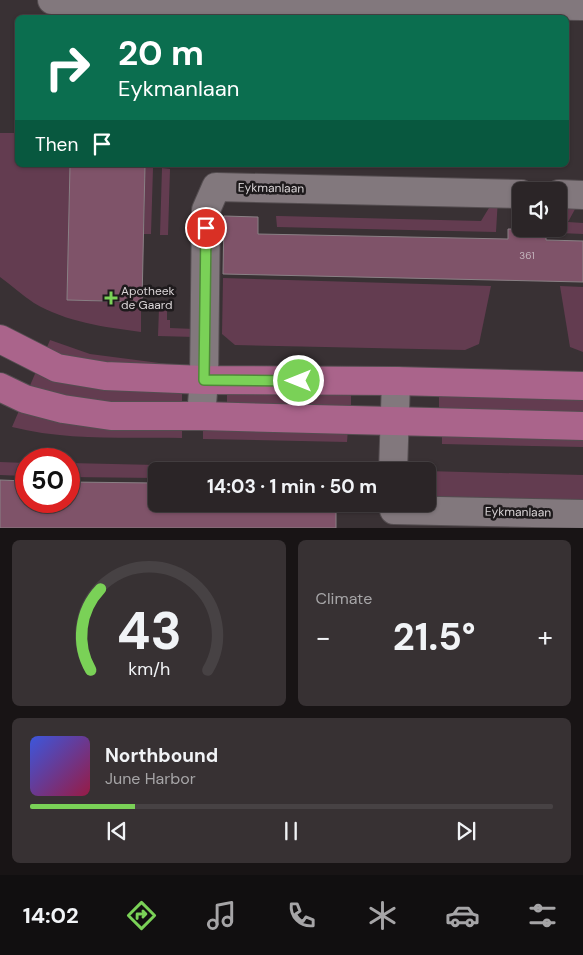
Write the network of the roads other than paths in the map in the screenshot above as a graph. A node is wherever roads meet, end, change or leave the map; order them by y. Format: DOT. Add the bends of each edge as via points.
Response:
graph roads {
  1 [pos="52,0"];
  2 [pos="583,6"];
  3 [pos="512,194"];
  4 [pos="567,194"];
  5 [pos="583,195"];
  6 [pos="1,341"];
  7 [pos="204,380"];
  8 [pos="396,381"];
  9 [pos="0,386"];
  10 [pos="583,386"];
  11 [pos="201,416"];
  12 [pos="394,422"];
  13 [pos="583,426"];
  14 [pos="393,462"];
  15 [pos="393,514"];
  16 [pos="583,514"];
  1 -- 2 [label="street"];
  3 -- 7 [label="street, Eykmanlaan" via="216,187 206,210"];
  4 -- 5 [label="street"];
  6 -- 7 [label="main road" via="57,368 105,376"];
  7 -- 8 [label="main road"];
  7 -- 11 [label="street, Eykmanlaan"];
  8 -- 10 [label="main road"];
  8 -- 12 [label="street"];
  9 -- 11 [label="main road" via="25,399 63,409 111,416"];
  11 -- 12 [label="main road"];
  12 -- 13 [label="main road"];
  12 -- 14 [label="street"];
  15 -- 16 [label="street, Eykmanlaan"];
}
